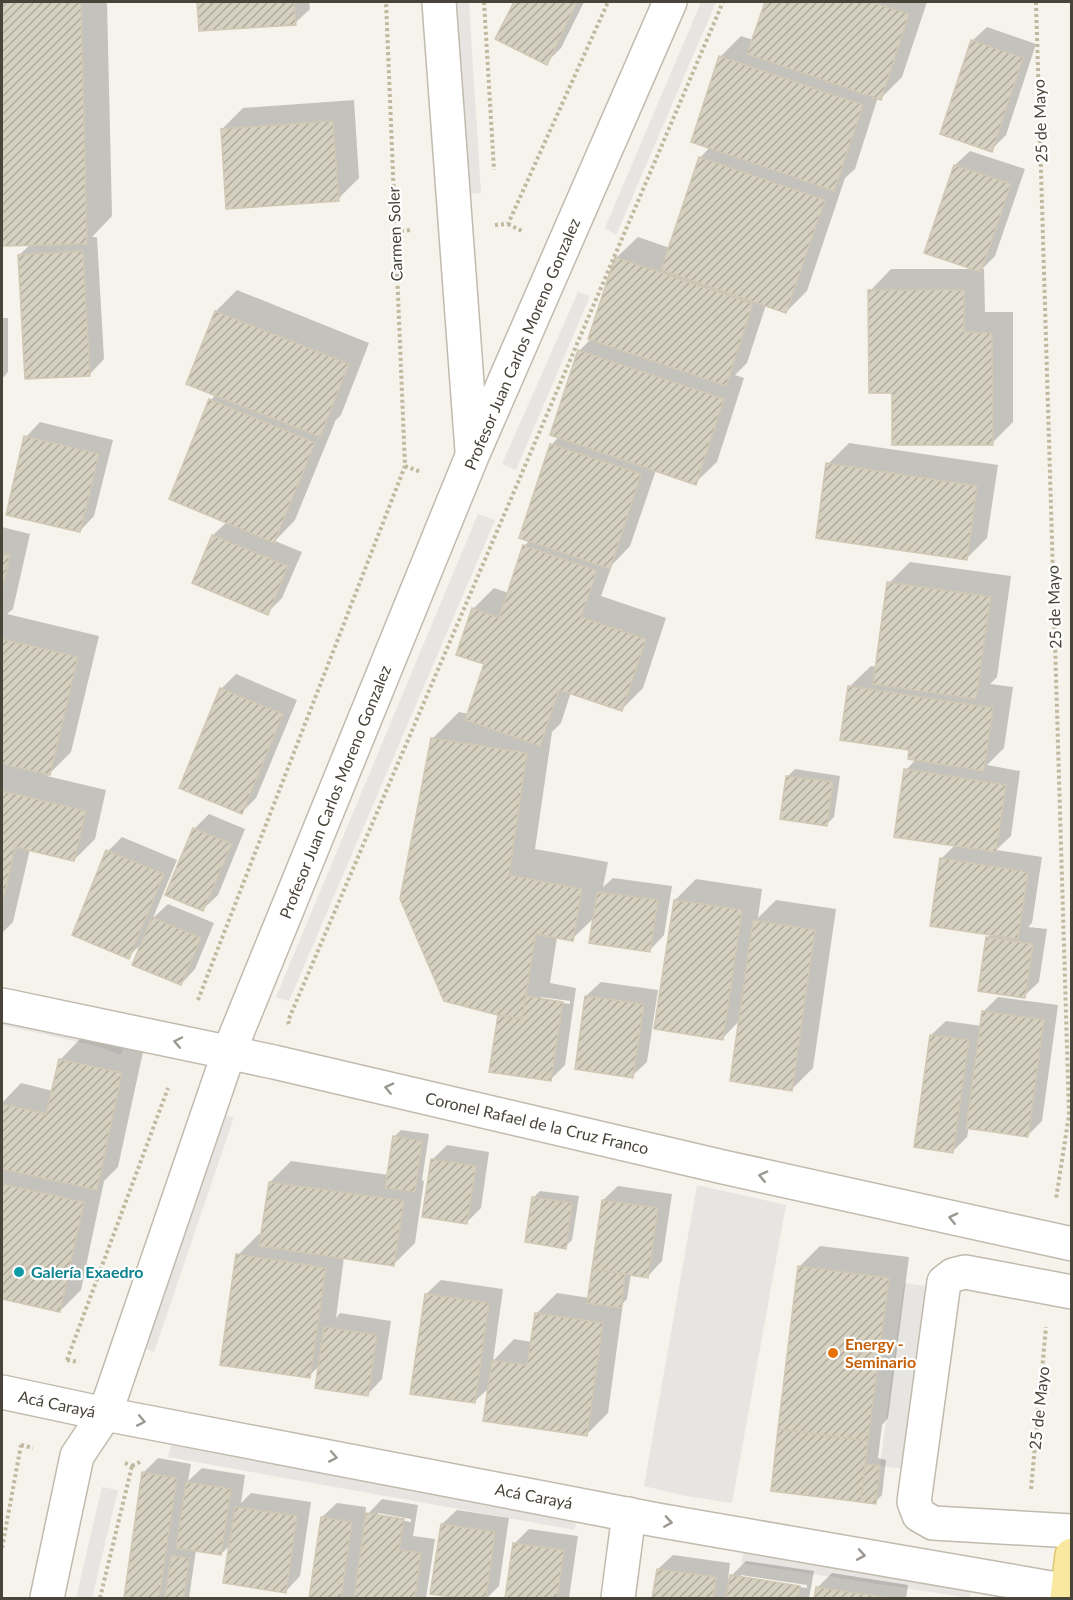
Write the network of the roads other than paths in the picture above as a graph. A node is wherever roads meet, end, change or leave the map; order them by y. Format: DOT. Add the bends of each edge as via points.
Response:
graph roads {
  1 [pos="439,2"];
  2 [pos="670,2"];
  3 [pos="472,456"];
  4 [pos="2,1005"];
  5 [pos="229,1052"];
  6 [pos="991,1227"];
  7 [pos="1071,1244"];
  8 [pos="986,1275"];
  9 [pos="1061,1291"];
  10 [pos="2,1392"];
  11 [pos="105,1414"];
  12 [pos="629,1514"];
  13 [pos="943,1524"];
  14 [pos="1071,1531"];
  15 [pos="1071,1555"];
  16 [pos="935,1568"];
  17 [pos="1068,1595"];
  18 [pos="47,1599"];
  19 [pos="618,1599"];
  1 -- 3 [label="street"];
  2 -- 3 [label="street, Profesor Juan Carlos Moreno Gonzalez"];
  3 -- 5 [label="street, Profesor Juan Carlos Moreno Gonzalez"];
  5 -- 4 [label="street, Coronel Rafael de la Cruz Franco, one-way"];
  6 -- 5 [label="street, Coronel Rafael de la Cruz Franco, one-way"];
  5 -- 11 [label="street, Profesor Juan Carlos Moreno Gonzalez"];
  6 -- 7 [label="street, Coronel Rafael de la Cruz Franco"];
  6 -- 8 [label="street"];
  8 -- 9 [label="street"];
  8 -- 13 [label="street" via="965,1272 944,1282 914,1502 919,1515"];
  10 -- 11 [label="street, Acá Carayá"];
  11 -- 12 [label="street, Acá Carayá, one-way"];
  11 -- 18 [label="street, Profesor Juan Carlos Moreno Gonzalez" via="77,1456"];
  12 -- 16 [label="street, Acá Carayá, one-way"];
  12 -- 19 [label="street"];
  13 -- 14 [label="street"];
  13 -- 16 [label="street"];
  15 -- 17 [label="main road"];
  16 -- 17 [label="street, Acá Carayá"];
}
